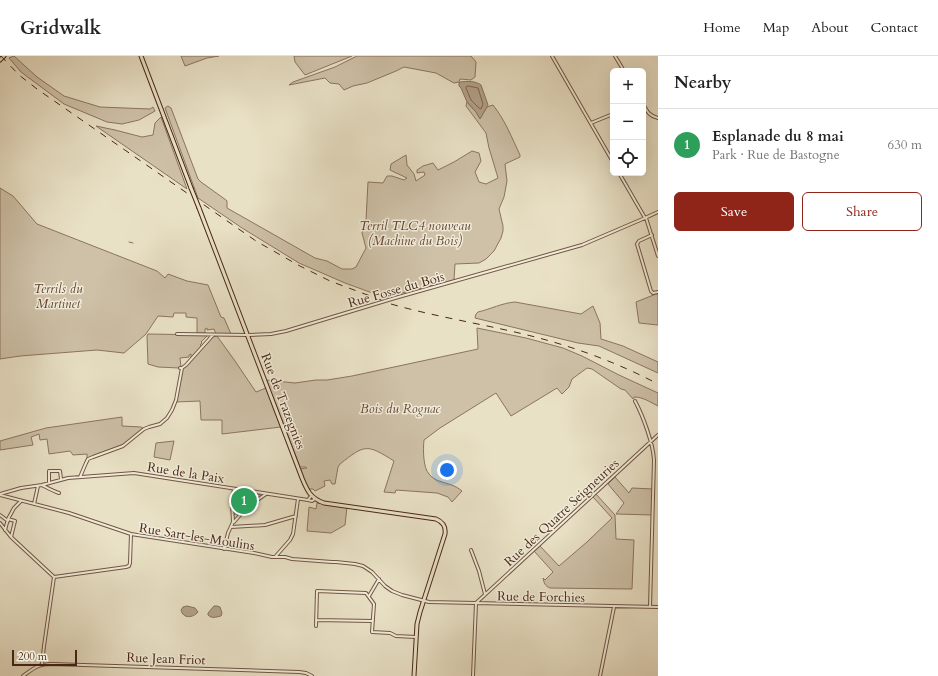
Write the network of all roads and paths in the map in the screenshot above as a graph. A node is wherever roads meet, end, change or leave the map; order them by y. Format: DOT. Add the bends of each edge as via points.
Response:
graph roads {
  1 [pos="4,56"];
  2 [pos="141,56"];
  3 [pos="552,56"];
  4 [pos="615,56"];
  5 [pos="0,60"];
  6 [pos="622,68"];
  7 [pos="646,109"];
  8 [pos="610,115"];
  9 [pos="658,118"];
  10 [pos="591,123"];
  11 [pos="610,157"];
  12 [pos="621,176"];
  13 [pos="658,212"];
  14 [pos="645,218"];
  15 [pos="652,235"];
  16 [pos="658,256"];
  17 [pos="658,292"];
  18 [pos="177,334"];
  19 [pos="213,335"];
  20 [pos="248,335"];
  21 [pos="635,402"];
  22 [pos="658,435"];
  23 [pos="650,442"];
  24 [pos="80,476"];
  25 [pos="61,479"];
  26 [pos="48,482"];
  27 [pos="42,485"];
  28 [pos="38,486"];
  29 [pos="234,489"];
  30 [pos="59,493"];
  31 [pos="0,494"];
  32 [pos="266,494"];
  33 [pos="311,496"];
  34 [pos="298,499"];
  35 [pos="315,499"];
  36 [pos="308,500"];
  37 [pos="21,501"];
  38 [pos="34,504"];
  39 [pos="0,516"];
  40 [pos="296,516"];
  41 [pos="8,520"];
  42 [pos="233,522"];
  43 [pos="0,523"];
  44 [pos="231,527"];
  45 [pos="5,530"];
  46 [pos="131,534"];
  47 [pos="11,537"];
  48 [pos="224,549"];
  49 [pos="471,550"];
  50 [pos="275,557"];
  51 [pos="54,577"];
  52 [pos="379,579"];
  53 [pos="388,588"];
  54 [pos="485,594"];
  55 [pos="369,596"];
  56 [pos="424,600"];
  57 [pos="476,603"];
  58 [pos="614,606"];
  59 [pos="650,607"];
  60 [pos="658,607"];
  61 [pos="316,620"];
  62 [pos="373,621"];
  63 [pos="316,626"];
  64 [pos="417,637"];
  65 [pos="42,664"];
  66 [pos="23,676"];
  67 [pos="312,676"];
  68 [pos="414,676"];
  69 [pos="473,676"];
  70 [pos="600,676"];
  1 -- 5 [label="main road"];
  2 -- 20 [label="main road, Rue de Trazegnies, bridge"];
  3 -- 10 [label="street"];
  4 -- 6 [label="street"];
  7 -- 9 [label="street" via="649,114"];
  8 -- 10 [label="street"];
  10 -- 11 [label="street"];
  12 -- 14 [label="street"];
  13 -- 14 [label="street, Rue Fosse du Bois"];
  14 -- 15 [label="street"];
  14 -- 20 [label="street, Rue Fosse du Bois" via="582,245 286,331"];
  15 -- 16 [label="street"];
  15 -- 17 [label="street" via="637,244 651,291"];
  18 -- 19 [label="street, Rue Fosse du Bois"];
  19 -- 20 [label="street, Rue Fosse du Bois"];
  19 -- 24 [label="street" via="181,368 176,400 167,418 160,424 144,429 123,446 88,460"];
  20 -- 33 [label="main road, Rue de Trazegnies"];
  21 -- 23 [label="street"];
  22 -- 23 [label="street, Rue des Quatre Seigneuries"];
  23 -- 54 [label="street, Rue des Quatre Seigneuries"];
  23 -- 59 [label="street" via="654,460"];
  24 -- 25 [label="street, Rue de la Paix"];
  24 -- 29 [label="street, Rue de la Paix" via="134,473"];
  25 -- 26 [label="street, Rue de la Paix"];
  25 -- 26 [label="street, Rue de la Paix" via="60,471 49,471"];
  26 -- 27 [label="street, Rue de la Paix"];
  27 -- 28 [label="street, Rue de la Paix"];
  27 -- 30 [label="street"];
  28 -- 31 [label="street, Rue de la Paix"];
  28 -- 38 [label="street"];
  29 -- 32 [label="street, Rue de la Paix"];
  29 -- 42 [label="street"];
  31 -- 37 [label="street, Rue Sart-les-Moulins"];
  32 -- 34 [label="street, Rue de la Paix"];
  32 -- 42 [label="street" via="247,507"];
  33 -- 35 [label="main road, Rue de Trazegnies"];
  33 -- 36 [label="street"];
  34 -- 36 [label="street, Rue de la Paix"];
  34 -- 40 [label="street"];
  35 -- 36 [label="street, Rue de la Paix" via="312,502"];
  35 -- 56 [label="main road, Rue de Trazegnies" via="325,503 435,518 441,521 446,533"];
  37 -- 38 [label="street, Rue Sart-les-Moulins"];
  37 -- 41 [label="street"];
  38 -- 46 [label="street, Rue Sart-les-Moulins"];
  39 -- 41 [label="street"];
  40 -- 44 [label="street" via="265,525"];
  40 -- 50 [label="street" via="294,534"];
  41 -- 45 [label="street"];
  41 -- 47 [label="street" via="15,521"];
  42 -- 44 [label="street"];
  43 -- 45 [label="street"];
  44 -- 48 [label="street"];
  45 -- 47 [label="street"];
  46 -- 48 [label="street, Rue Sart-les-Moulins"];
  46 -- 51 [label="street" via="129,566"];
  47 -- 51 [label="street"];
  48 -- 50 [label="street, Rue Sart-les-Moulins"];
  49 -- 54 [label="street"];
  50 -- 52 [label="street, Rue Sart-les-Moulins" via="359,565 370,570"];
  51 -- 65 [label="street"];
  52 -- 53 [label="street, Rue Sart-les-Moulins"];
  52 -- 55 [label="street"];
  53 -- 56 [label="street, Rue de Forchies" via="396,593"];
  54 -- 57 [label="street, Rue des Quatre Seigneuries"];
  55 -- 61 [label="street" via="366,593 316,591"];
  55 -- 62 [label="street" via="374,604"];
  56 -- 57 [label="street, Rue de Forchies"];
  56 -- 64 [label="main road"];
  57 -- 58 [label="street, Rue de Forchies"];
  57 -- 69 [label="street"];
  58 -- 59 [label="street, Rue de Forchies"];
  58 -- 70 [label="street"];
  59 -- 60 [label="street, Rue de Forchies"];
  61 -- 62 [label="street"];
  61 -- 63 [label="street"];
  62 -- 64 [label="street" via="372,632"];
  64 -- 68 [label="main road"];
  65 -- 66 [label="street"];
  65 -- 67 [label="street, Rue Jean Friot" via="299,672"];
}
